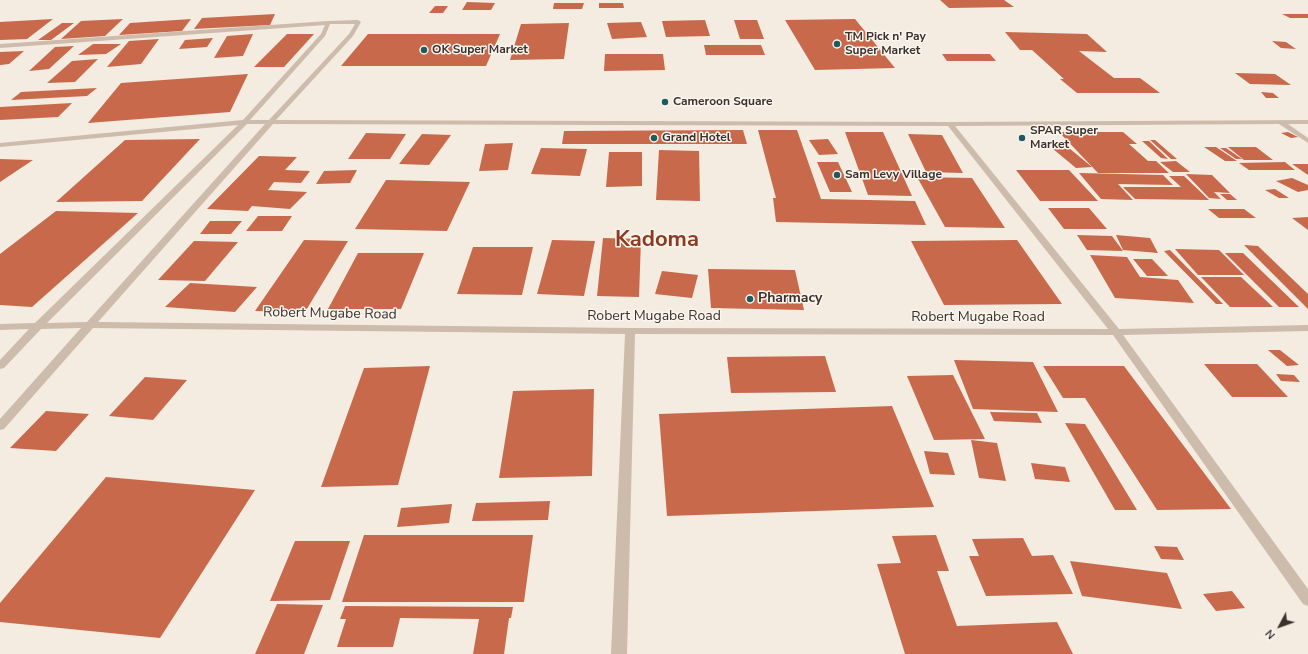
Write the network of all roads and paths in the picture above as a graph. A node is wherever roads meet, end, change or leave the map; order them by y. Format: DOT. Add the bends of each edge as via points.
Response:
graph roads {
  1 [pos="328,23"];
  2 [pos="0,46"];
  3 [pos="245,122"];
  4 [pos="271,122"];
  5 [pos="1280,122"];
  6 [pos="1308,122"];
  7 [pos="950,124"];
  8 [pos="1308,141"];
  9 [pos="0,145"];
  10 [pos="90,325"];
  11 [pos="38,326"];
  12 [pos="0,327"];
  13 [pos="1308,328"];
  14 [pos="630,331"];
  15 [pos="1116,332"];
  16 [pos="0,366"];
  17 [pos="0,426"];
  18 [pos="1308,600"];
  19 [pos="619,654"];
  1 -- 2 [label="street"];
  1 -- 3 [label="street" via="323,35"];
  1 -- 4 [label="street" via="358,22 351,34"];
  3 -- 4 [label="street"];
  3 -- 9 [label="street"];
  3 -- 11 [label="street"];
  4 -- 7 [label="street"];
  4 -- 10 [label="street"];
  5 -- 6 [label="street"];
  5 -- 7 [label="street"];
  5 -- 8 [label="street"];
  7 -- 15 [label="street"];
  10 -- 11 [label="street, Robert Mugabe Road"];
  10 -- 14 [label="street, Robert Mugabe Road"];
  10 -- 17 [label="street"];
  11 -- 12 [label="street, Robert Mugabe Road"];
  11 -- 16 [label="street"];
  13 -- 15 [label="street, Robert Mugabe Road"];
  14 -- 15 [label="street, Robert Mugabe Road"];
  14 -- 19 [label="street"];
  15 -- 18 [label="street"];
}
